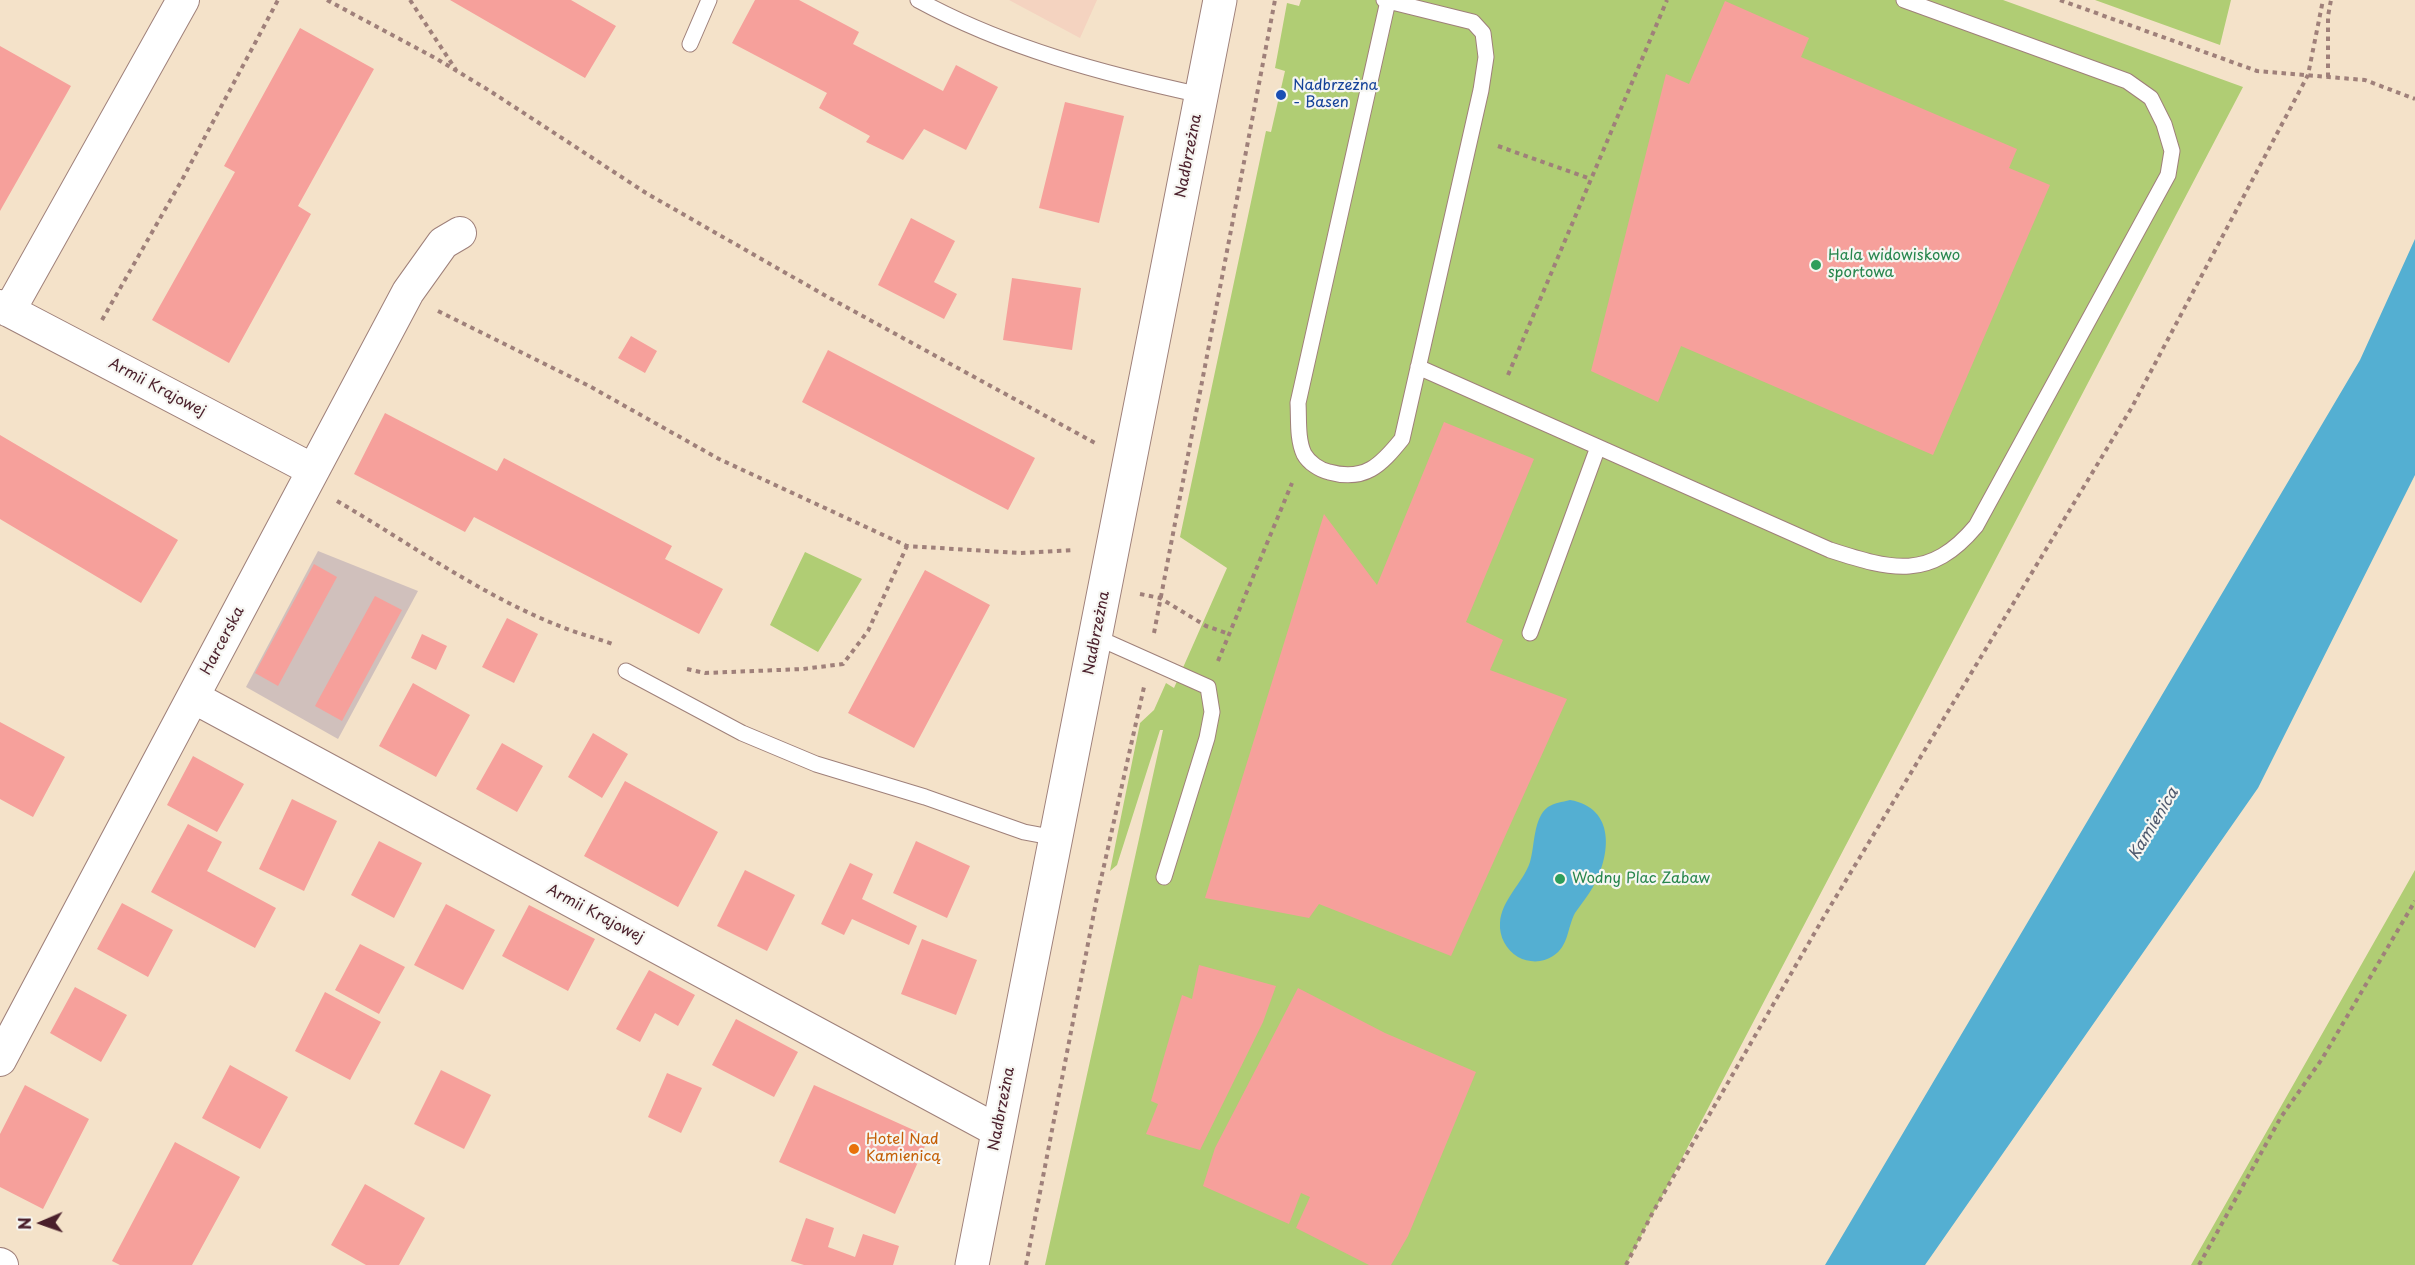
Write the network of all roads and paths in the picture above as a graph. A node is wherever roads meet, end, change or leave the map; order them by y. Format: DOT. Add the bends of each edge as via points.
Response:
graph roads {
  1 [pos="183,0"];
  2 [pos="278,0"];
  3 [pos="327,0"];
  4 [pos="410,0"];
  5 [pos="709,0"];
  6 [pos="918,0"];
  7 [pos="1220,0"];
  8 [pos="1275,0"];
  9 [pos="1386,0"];
  10 [pos="1667,0"];
  11 [pos="1904,0"];
  12 [pos="2060,0"];
  13 [pos="2323,0"];
  14 [pos="2331,0"];
  15 [pos="1427,5"];
  16 [pos="690,44"];
  17 [pos="456,70"];
  18 [pos="2308,75"];
  19 [pos="2328,77"];
  20 [pos="1201,95"];
  21 [pos="2415,99"];
  22 [pos="1471,136"];
  23 [pos="1591,179"];
  24 [pos="460,233"];
  25 [pos="431,307"];
  26 [pos="4,308"];
  27 [pos="84,350"];
  28 [pos="1418,367"];
  29 [pos="1496,402"];
  30 [pos="1096,444"];
  31 [pos="1598,447"];
  32 [pos="1304,454"];
  33 [pos="321,483"];
  34 [pos="908,546"];
  35 [pos="1074,550"];
  36 [pos="1160,598"];
  37 [pos="1530,633"];
  38 [pos="1229,634"];
  39 [pos="1096,637"];
  40 [pos="618,646"];
  41 [pos="1150,662"];
  42 [pos="678,667"];
  43 [pos="626,672"];
  44 [pos="1208,687"];
  45 [pos="193,698"];
  46 [pos="1056,838"];
  47 [pos="1164,878"];
  48 [pos="2415,901"];
  49 [pos="0,1060"];
  50 [pos="998,1131"];
  51 [pos="972,1265"];
  52 [pos="1026,1265"];
  53 [pos="1626,1265"];
  54 [pos="2199,1265"];
  1 -- 26 [label="street"];
  2 -- 27 [label="path" via="183,178"];
  3 -- 17 [label="path"];
  4 -- 17 [label="path"];
  5 -- 16 [label="lane"];
  6 -- 20 [label="lane" via="1030,50"];
  7 -- 20 [label="street, Nadbrzeżna"];
  8 -- 36 [label="path"];
  9 -- 15 [label="lane"];
  9 -- 32 [label="lane" via="1298,403"];
  10 -- 23 [label="path"];
  11 -- 31 [label="lane" via="2127,81 2151,98 2172,151 2168,176 1976,526 1959,546 1940,559 1913,566 1884,565 1830,550"];
  12 -- 18 [label="path" via="2257,71"];
  13 -- 18 [label="path"];
  14 -- 19 [label="path"];
  15 -- 22 [label="lane" via="1473,22 1483,33 1486,57"];
  17 -- 30 [label="path" via="646,193"];
  18 -- 19 [label="path"];
  18 -- 53 [label="path" via="2132,407 1825,915"];
  19 -- 21 [label="path" via="2365,80"];
  20 -- 39 [label="street, Nadbrzeżna"];
  22 -- 23 [label="path"];
  22 -- 28 [label="lane"];
  23 -- 29 [label="path"];
  24 -- 33 [label="street, Harcerska" via="443,243 408,292"];
  25 -- 34 [label="path" via="591,387 719,459"];
  26 -- 27 [label="street, Armii Krajowej"];
  27 -- 33 [label="street, Armii Krajowej"];
  28 -- 29 [label="lane"];
  28 -- 32 [label="lane" via="1402,439 1384,461 1364,473 1344,476 1320,470"];
  29 -- 31 [label="lane"];
  31 -- 37 [label="lane"];
  32 -- 38 [label="path"];
  33 -- 40 [label="path" via="431,559 509,602 562,627"];
  33 -- 45 [label="street, Harcerska"];
  34 -- 35 [label="path" via="1018,553"];
  34 -- 42 [label="path" via="868,630 843,664 705,673"];
  36 -- 38 [label="path" via="1206,626"];
  36 -- 41 [label="path"];
  38 -- 44 [label="path"];
  39 -- 41 [label="lane"];
  39 -- 46 [label="street, Nadbrzeżna"];
  41 -- 44 [label="lane"];
  41 -- 52 [label="path" via="1097,897"];
  43 -- 46 [label="lane" via="742,732 816,764 1024,832"];
  44 -- 47 [label="lane" via="1212,712 1207,738"];
  45 -- 49 [label="street, Harcerska"];
  45 -- 50 [label="street, Armii Krajowej"];
  46 -- 50 [label="street, Nadbrzeżna"];
  48 -- 54 [label="path" via="2322,1059 2281,1118"];
  50 -- 51 [label="street, Nadbrzeżna"];
}
